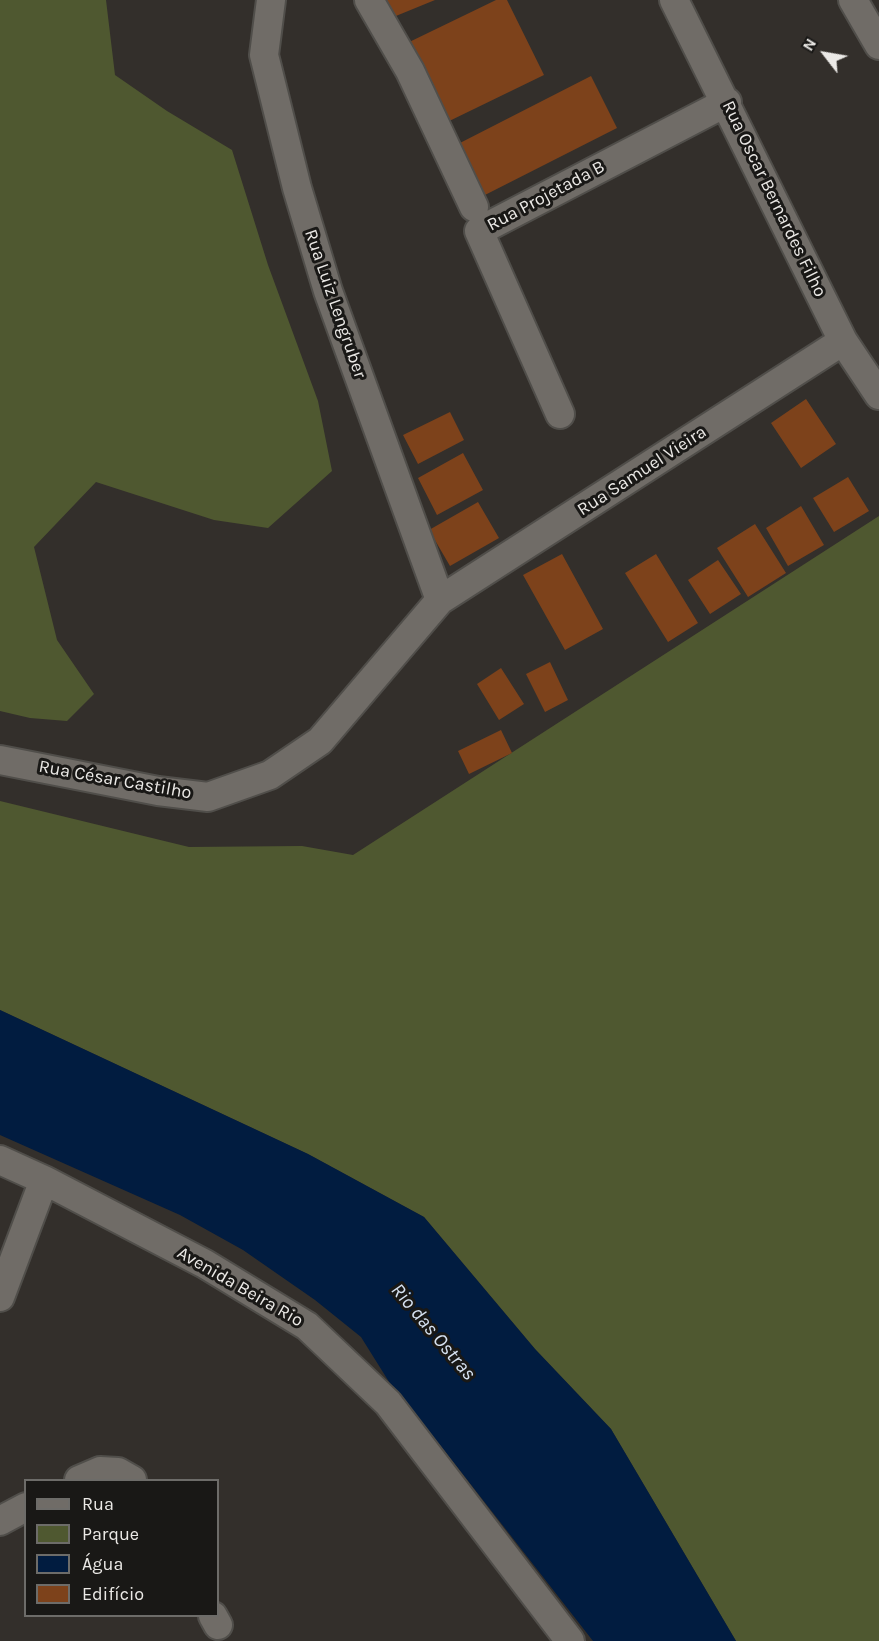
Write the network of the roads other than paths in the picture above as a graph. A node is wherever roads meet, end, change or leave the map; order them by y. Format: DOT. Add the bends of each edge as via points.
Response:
graph roads {
  1 [pos="271,0"];
  2 [pos="369,0"];
  3 [pos="674,0"];
  4 [pos="853,0"];
  5 [pos="879,45"];
  6 [pos="727,102"];
  7 [pos="474,207"];
  8 [pos="843,341"];
  9 [pos="879,395"];
  10 [pos="560,414"];
  11 [pos="440,600"];
  12 [pos="0,760"];
  13 [pos="0,1160"];
  14 [pos="44,1180"];
  15 [pos="0,1297"];
  16 [pos="81,1479"];
  17 [pos="130,1479"];
  18 [pos="24,1508"];
  19 [pos="0,1521"];
  20 [pos="570,1641"];
  1 -- 11 [label="street, Rua Luiz Lengruber" via="264,55 297,188 328,291"];
  2 -- 7 [label="street" via="410,71"];
  3 -- 6 [label="street, Rua Oscar Bernardes Filho"];
  4 -- 5 [label="street"];
  6 -- 8 [label="street, Rua Oscar Bernardes Filho"];
  6 -- 10 [label="street, Rua Projetada B" via="479,231"];
  8 -- 9 [label="street, Rua Oscar Bernardes Filho"];
  8 -- 11 [label="street, Rua Samuel Vieira"];
  11 -- 12 [label="street, Rua César Castilho" via="320,741 270,775 208,796 158,791"];
  13 -- 14 [label="street, Avenida Beira Rio"];
  14 -- 15 [label="street"];
  14 -- 20 [label="street, Avenida Beira Rio" via="205,1264 307,1326 388,1403"];
  16 -- 17 [label="street" via="100,1471 118,1472"];
  18 -- 19 [label="street"];
}
